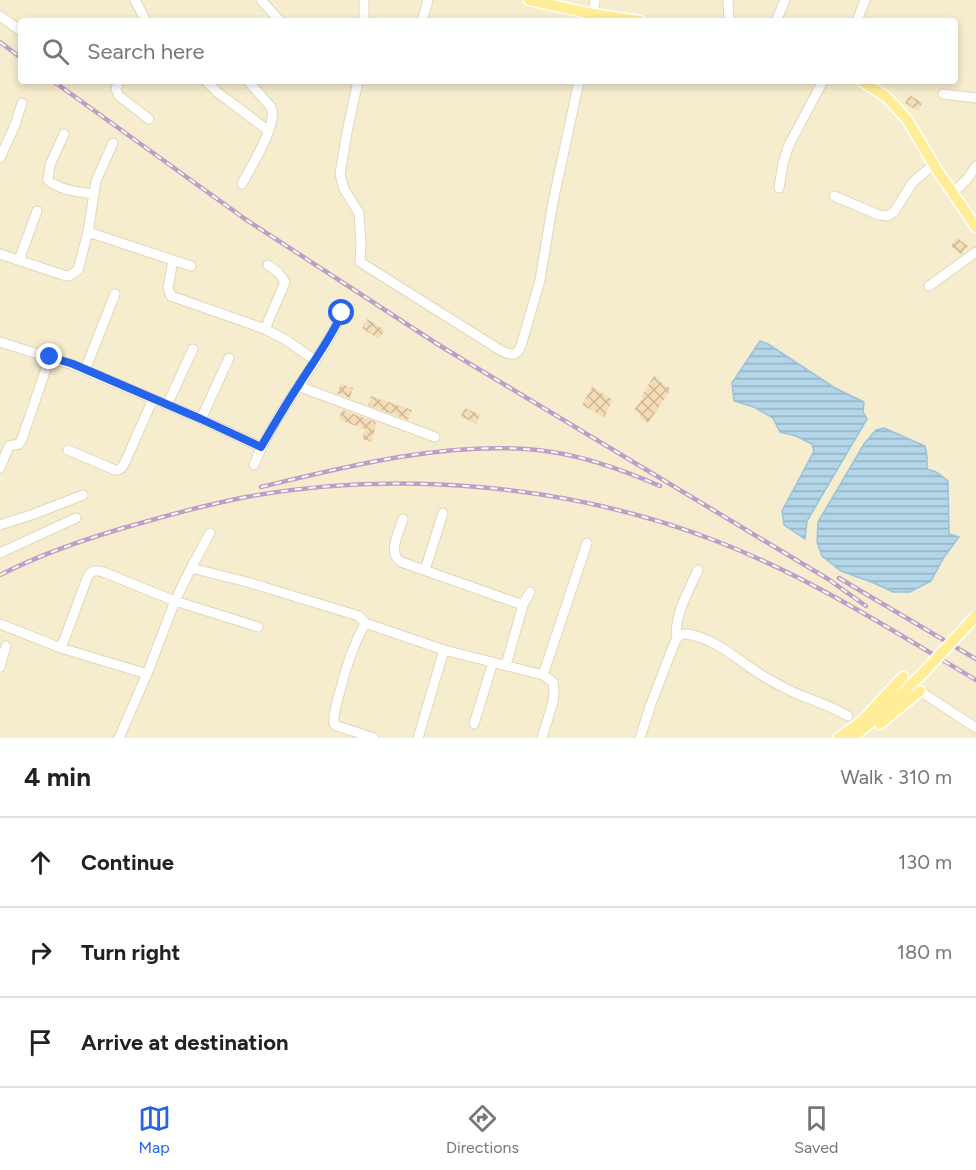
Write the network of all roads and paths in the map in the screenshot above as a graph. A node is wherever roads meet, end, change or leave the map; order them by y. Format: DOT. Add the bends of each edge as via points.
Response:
graph roads {
  1 [pos="135,0"];
  2 [pos="261,0"];
  3 [pos="364,0"];
  4 [pos="428,0"];
  5 [pos="529,0"];
  6 [pos="595,0"];
  7 [pos="728,0"];
  8 [pos="785,0"];
  9 [pos="866,0"];
  10 [pos="0,16"];
  11 [pos="144,18"];
  12 [pos="277,18"];
  13 [pos="364,18"];
  14 [pos="423,18"];
  15 [pos="593,18"];
  16 [pos="729,18"];
  17 [pos="777,18"];
  18 [pos="858,18"];
  19 [pos="18,30"];
  20 [pos="118,84"];
  21 [pos="209,84"];
  22 [pos="251,84"];
  23 [pos="357,84"];
  24 [pos="578,84"];
  25 [pos="821,84"];
  26 [pos="867,84"];
  27 [pos="943,93"];
  28 [pos="976,98"];
  29 [pos="22,102"];
  30 [pos="149,118"];
  31 [pos="269,131"];
  32 [pos="64,134"];
  33 [pos="112,143"];
  34 [pos="0,158"];
  35 [pos="933,165"];
  36 [pos="976,166"];
  37 [pos="242,184"];
  38 [pos="779,188"];
  39 [pos="952,194"];
  40 [pos="93,195"];
  41 [pos="834,196"];
  42 [pos="37,211"];
  43 [pos="975,224"];
  44 [pos="88,232"];
  45 [pos="976,252"];
  46 [pos="0,254"];
  47 [pos="19,260"];
  48 [pos="173,260"];
  49 [pos="268,265"];
  50 [pos="191,266"];
  51 [pos="929,286"];
  52 [pos="115,294"];
  53 [pos="342,313"];
  54 [pos="265,329"];
  55 [pos="0,342"];
  56 [pos="193,349"];
  57 [pos="50,357"];
  58 [pos="229,358"];
  59 [pos="316,361"];
  60 [pos="85,370"];
  61 [pos="298,386"];
  62 [pos="153,399"];
  63 [pos="167,405"];
  64 [pos="201,419"];
  65 [pos="435,437"];
  66 [pos="261,447"];
  67 [pos="68,450"];
  68 [pos="254,465"];
  69 [pos="0,468"];
  70 [pos="83,495"];
  71 [pos="443,513"];
  72 [pos="76,518"];
  73 [pos="403,519"];
  74 [pos="0,525"];
  75 [pos="210,533"];
  76 [pos="587,543"];
  77 [pos="0,553"];
  78 [pos="190,568"];
  79 [pos="425,570"];
  80 [pos="698,570"];
  81 [pos="530,592"];
  82 [pos="175,601"];
  83 [pos="523,605"];
  84 [pos="976,616"];
  85 [pos="364,623"];
  86 [pos="0,624"];
  87 [pos="258,627"];
  88 [pos="677,638"];
  89 [pos="6,646"];
  90 [pos="61,648"];
  91 [pos="444,650"];
  92 [pos="493,662"];
  93 [pos="506,665"];
  94 [pos="0,667"];
  95 [pos="147,674"];
  96 [pos="543,675"];
  97 [pos="903,677"];
  98 [pos="920,691"];
  99 [pos="848,716"];
  100 [pos="474,724"];
  101 [pos="976,728"];
  102 [pos="356,735"];
  103 [pos="119,738"];
  104 [pos="374,738"];
  105 [pos="418,738"];
  106 [pos="542,738"];
  107 [pos="640,738"];
  108 [pos="838,738"];
  109 [pos="852,738"];
  110 [pos="864,738"];
  1 -- 11 [label="street"];
  2 -- 12 [label="street"];
  3 -- 13 [label="street"];
  4 -- 14 [label="street"];
  5 -- 15 [label="main road"];
  6 -- 15 [label="street"];
  7 -- 16 [label="street"];
  8 -- 17 [label="street"];
  9 -- 18 [label="street"];
  10 -- 19 [label="street"];
  20 -- 30 [label="street" via="116,93"];
  21 -- 31 [label="street"];
  22 -- 31 [label="street" via="273,112"];
  23 -- 24 [label="street" via="340,174 359,213 360,262 513,355 522,346 540,280"];
  25 -- 38 [label="street" via="789,145"];
  26 -- 35 [label="main road" via="885,96 908,121"];
  27 -- 28 [label="street"];
  29 -- 34 [label="street"];
  31 -- 37 [label="street"];
  32 -- 40 [label="street" via="50,165 48,180 62,188"];
  33 -- 40 [label="street"];
  35 -- 39 [label="main road"];
  35 -- 41 [label="street" via="888,216"];
  36 -- 39 [label="street"];
  39 -- 43 [label="main road"];
  40 -- 44 [label="street"];
  42 -- 47 [label="street"];
  44 -- 47 [label="street" via="78,270 69,276"];
  44 -- 48 [label="street"];
  45 -- 51 [label="street"];
  46 -- 47 [label="street"];
  48 -- 50 [label="street"];
  48 -- 54 [label="street" via="168,288 171,296"];
  49 -- 54 [label="street" via="285,282"];
  52 -- 60 [label="street"];
  53 -- 59 [label="street"];
  54 -- 59 [label="street"];
  55 -- 57 [label="street"];
  56 -- 63 [label="street"];
  57 -- 60 [label="street"];
  57 -- 69 [label="street" via="22,440 9,446"];
  58 -- 64 [label="street"];
  59 -- 61 [label="street"];
  60 -- 62 [label="street"];
  61 -- 65 [label="street"];
  61 -- 66 [label="street"];
  62 -- 63 [label="street"];
  62 -- 67 [label="street" via="119,470"];
  63 -- 64 [label="street"];
  64 -- 66 [label="street"];
  66 -- 68 [label="street"];
  70 -- 74 [label="street"];
  71 -- 79 [label="street"];
  72 -- 77 [label="street"];
  73 -- 79 [label="street" via="394,547 396,559"];
  75 -- 78 [label="street"];
  76 -- 96 [label="street"];
  78 -- 82 [label="street"];
  78 -- 85 [label="street" via="359,616"];
  79 -- 83 [label="street"];
  80 -- 88 [label="street" via="678,621"];
  81 -- 83 [label="street"];
  82 -- 87 [label="street"];
  82 -- 90 [label="street" via="94,570 88,576"];
  82 -- 95 [label="street"];
  83 -- 93 [label="street"];
  84 -- 109 [label="main road, bridge" via="924,672"];
  85 -- 91 [label="street"];
  85 -- 102 [label="street" via="350,653 333,720"];
  86 -- 90 [label="street"];
  88 -- 99 [label="street" via="689,634 710,642 769,680"];
  88 -- 107 [label="street"];
  89 -- 94 [label="street"];
  90 -- 95 [label="street"];
  91 -- 92 [label="street"];
  91 -- 105 [label="street"];
  92 -- 93 [label="street"];
  92 -- 100 [label="street"];
  93 -- 96 [label="street"];
  95 -- 103 [label="street"];
  96 -- 106 [label="street" via="553,682 554,693"];
  97 -- 108 [label="main road" via="862,721"];
  98 -- 101 [label="street"];
  98 -- 110 [label="main road"];
  102 -- 104 [label="street"];
}
